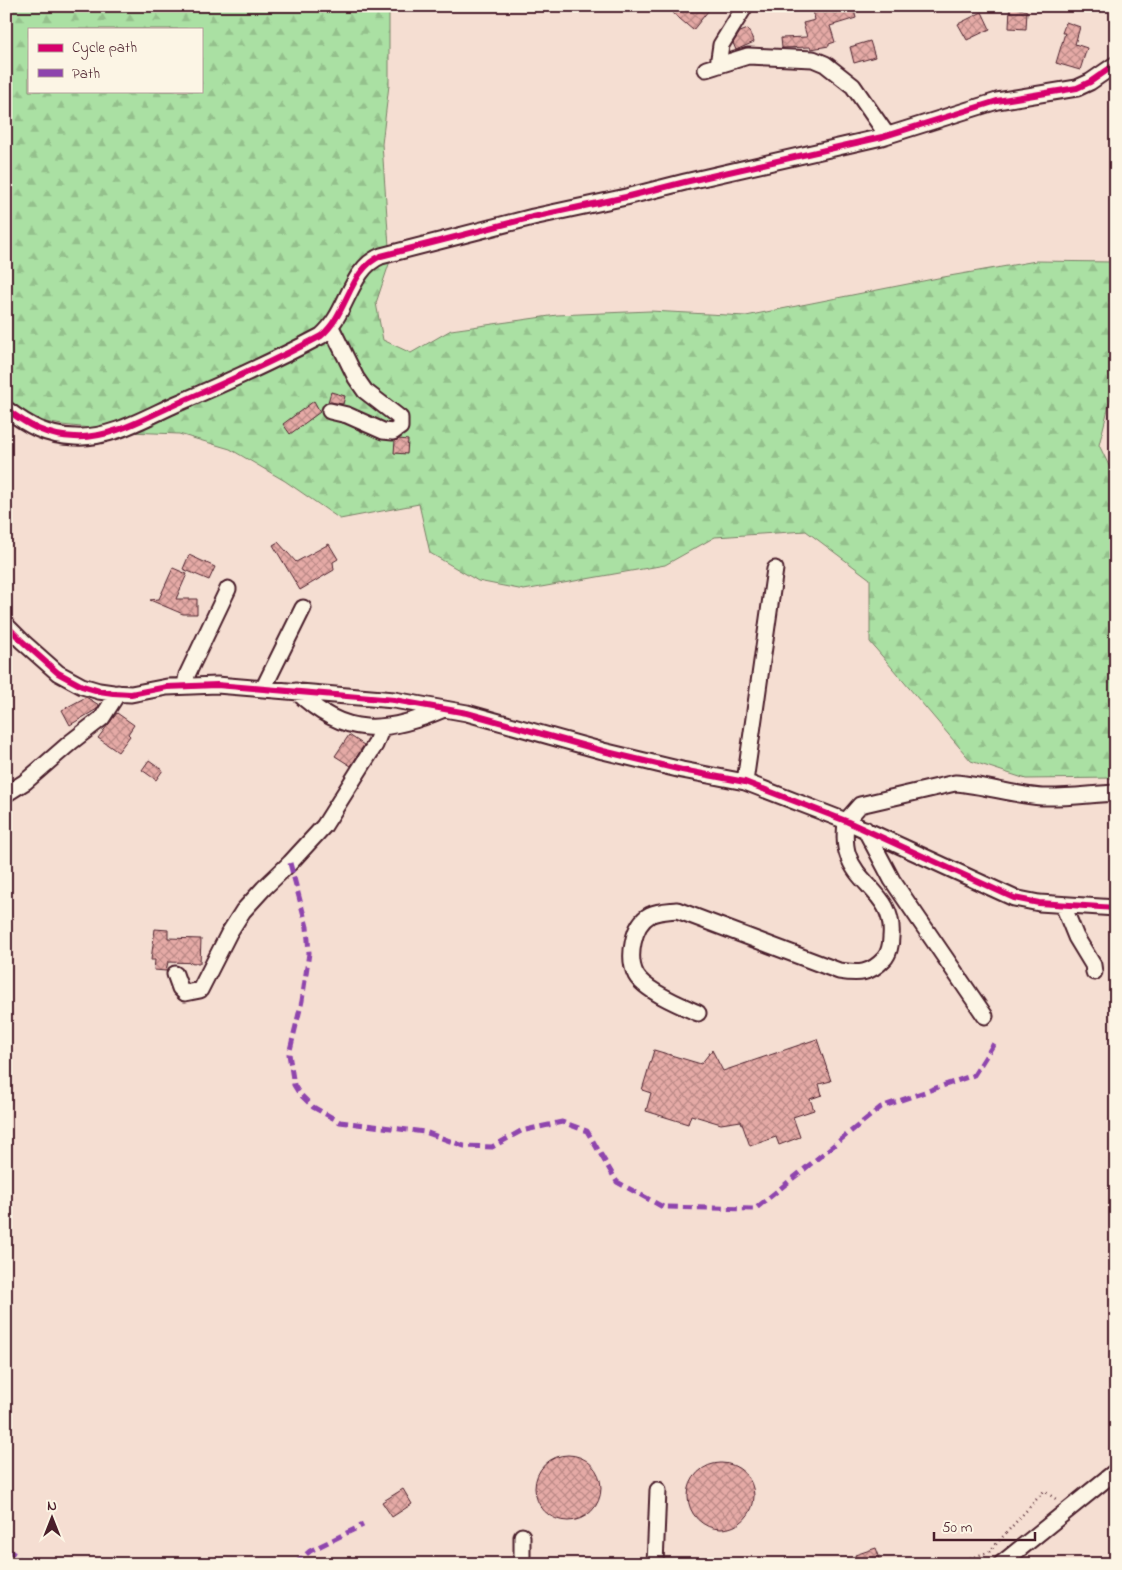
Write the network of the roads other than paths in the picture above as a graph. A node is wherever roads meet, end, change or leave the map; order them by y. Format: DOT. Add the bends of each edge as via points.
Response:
graph roads {
  1 [pos="745,6"];
  2 [pos="1116,64"];
  3 [pos="887,136"];
  4 [pos="331,328"];
  5 [pos="6,409"];
  6 [pos="330,412"];
  7 [pos="775,569"];
  8 [pos="228,589"];
  9 [pos="303,608"];
  10 [pos="6,625"];
  11 [pos="185,685"];
  12 [pos="263,688"];
  13 [pos="296,692"];
  14 [pos="118,693"];
  15 [pos="444,709"];
  16 [pos="382,727"];
  17 [pos="745,782"];
  18 [pos="1116,793"];
  19 [pos="6,794"];
  20 [pos="846,821"];
  21 [pos="865,830"];
  22 [pos="1063,905"];
  23 [pos="1116,908"];
  24 [pos="1094,972"];
  25 [pos="175,974"];
  26 [pos="698,1013"];
  27 [pos="985,1016"];
  28 [pos="1116,1471"];
  29 [pos="658,1490"];
  30 [pos="522,1536"];
  31 [pos="522,1564"];
  32 [pos="655,1564"];
  33 [pos="1001,1564"];
  1 -- 3 [label="street" via="721,45 712,67 748,56 813,59 825,64 853,86"];
  2 -- 3 [label="street" via="1077,88 996,101"];
  3 -- 4 [label="street" via="523,219 381,256 359,274"];
  4 -- 5 [label="street" via="291,352 111,432 77,438 56,435 36,429"];
  4 -- 6 [label="street" via="365,391 400,418 400,427 393,432 382,431 347,415"];
  7 -- 17 [label="street"];
  8 -- 11 [label="street"];
  9 -- 12 [label="street"];
  10 -- 14 [label="street" via="58,673 82,686"];
  11 -- 12 [label="street"];
  11 -- 14 [label="street" via="131,694"];
  12 -- 13 [label="street"];
  13 -- 15 [label="street" via="394,700"];
  13 -- 16 [label="street" via="313,708 344,724"];
  14 -- 19 [label="street" via="102,718"];
  15 -- 16 [label="street" via="397,726"];
  15 -- 17 [label="street" via="603,751"];
  16 -- 25 [label="street" via="375,745 324,826 244,911 200,990 185,993"];
  17 -- 20 [label="street"];
  18 -- 20 [label="street" via="1044,797 955,783 860,805"];
  20 -- 21 [label="street"];
  20 -- 26 [label="street" via="848,856 890,913 891,943 886,957 865,973 839,971 677,910 648,916 632,942 636,976 665,998"];
  21 -- 22 [label="street" via="1014,898"];
  21 -- 27 [label="street" via="892,880"];
  22 -- 23 [label="street"];
  22 -- 24 [label="street"];
  28 -- 33 [label="street"];
  29 -- 32 [label="street"];
  30 -- 31 [label="street"];
}
